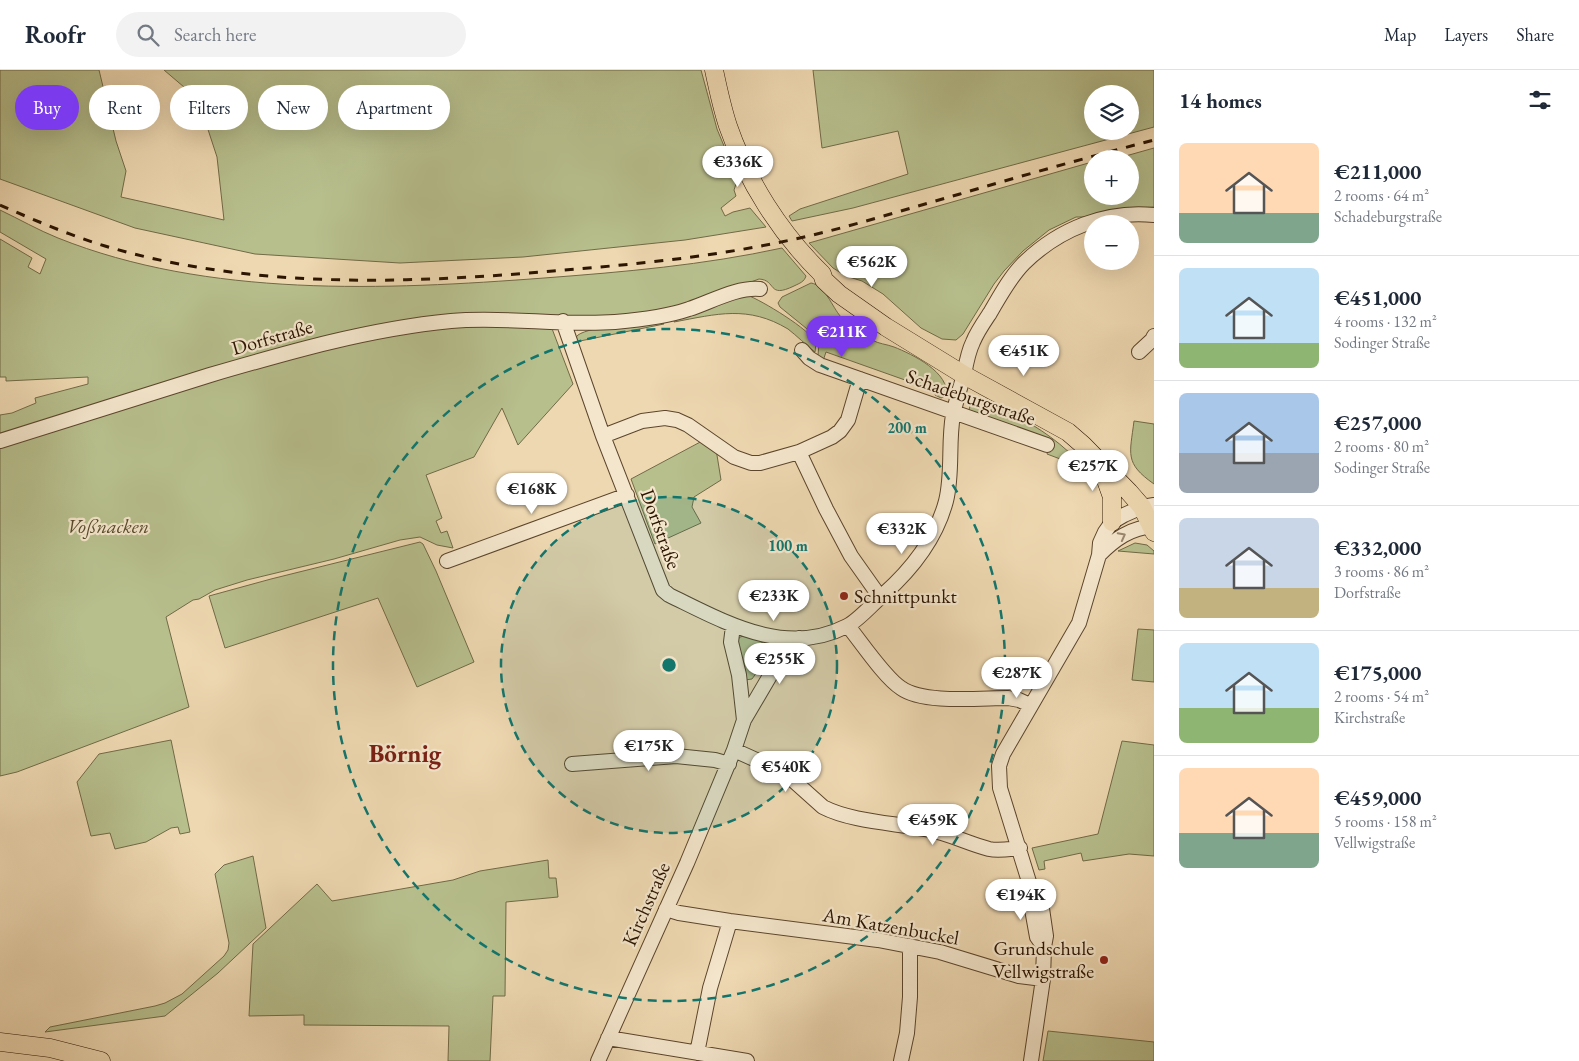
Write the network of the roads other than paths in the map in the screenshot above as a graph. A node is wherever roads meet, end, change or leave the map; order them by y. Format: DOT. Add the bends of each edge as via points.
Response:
graph roads {
  1 [pos="714,70"];
  2 [pos="1154,215"];
  3 [pos="760,289"];
  4 [pos="563,321"];
  5 [pos="1154,336"];
  6 [pos="802,350"];
  7 [pos="1139,352"];
  8 [pos="965,369"];
  9 [pos="860,379"];
  10 [pos="954,412"];
  11 [pos="604,436"];
  12 [pos="0,441"];
  13 [pos="1047,445"];
  14 [pos="799,452"];
  15 [pos="1102,463"];
  16 [pos="627,495"];
  17 [pos="1151,516"];
  18 [pos="1112,522"];
  19 [pos="1099,555"];
  20 [pos="447,561"];
  21 [pos="880,598"];
  22 [pos="733,626"];
  23 [pos="848,626"];
  24 [pos="799,638"];
  25 [pos="1030,706"];
  26 [pos="744,720"];
  27 [pos="734,750"];
  28 [pos="572,764"];
  29 [pos="728,764"];
  30 [pos="1020,848"];
  31 [pos="666,909"];
  32 [pos="730,922"];
  33 [pos="910,946"];
  34 [pos="1043,979"];
  35 [pos="608,1038"];
  36 [pos="0,1042"];
  37 [pos="697,1053"];
  38 [pos="101,1061"];
  39 [pos="598,1061"];
  40 [pos="747,1061"];
  41 [pos="901,1061"];
  42 [pos="1031,1061"];
  1 -- 8 [label="main road" via="728,126 746,170 778,223 824,280 867,314"];
  2 -- 8 [label="street, Dorfstraße" via="1122,214 1089,222 1042,247 1006,285 973,341"];
  3 -- 4 [label="street, Dorfstraße" via="743,290 686,310 616,322"];
  4 -- 11 [label="street, Dorfstraße"];
  4 -- 12 [label="street, Dorfstraße" via="450,321 341,339 200,378"];
  5 -- 7 [label="street"];
  6 -- 9 [label="street, Schadeburgstraße" via="820,365"];
  8 -- 10 [label="street, Dorfstraße"];
  8 -- 15 [label="main road" via="1068,432"];
  8 -- 17 [label="main road" via="1082,430 1116,462"];
  9 -- 10 [label="street, Schadeburgstraße"];
  9 -- 14 [label="street" via="845,426 832,437"];
  10 -- 13 [label="street, Schadeburgstraße"];
  10 -- 21 [label="street, Dorfstraße" via="949,485 940,517 918,558"];
  11 -- 14 [label="street" via="642,421 665,418 688,425 734,457 751,463"];
  11 -- 16 [label="street, Dorfstraße"];
  14 -- 21 [label="street" via="851,556"];
  15 -- 17 [label="main road"];
  15 -- 18 [label="main road" via="1102,473 1112,497"];
  16 -- 20 [label="street"];
  16 -- 22 [label="street, Dorfstraße" via="663,590"];
  17 -- 18 [label="street"];
  19 -- 17 [label="street, one-way" via="1113,541"];
  18 -- 19 [label="street" via="1100,543"];
  19 -- 25 [label="street" via="1079,623"];
  21 -- 23 [label="street, Dorfstraße"];
  22 -- 24 [label="street, Dorfstraße" via="756,634"];
  22 -- 26 [label="street, Kirchstraße" via="731,642"];
  23 -- 24 [label="street, Dorfstraße" via="822,635"];
  23 -- 25 [label="street" via="893,682 909,693 935,698 1008,698"];
  24 -- 26 [label="street, Kirchstraße" via="781,657"];
  25 -- 30 [label="street" via="999,766 1000,788"];
  26 -- 27 [label="street, Kirchstraße"];
  27 -- 29 [label="street, Kirchstraße"];
  27 -- 30 [label="street" via="785,773 829,810 930,830 989,849"];
  28 -- 29 [label="street" via="676,756"];
  29 -- 31 [label="street, Kirchstraße"];
  30 -- 34 [label="street" via="1030,885 1040,895 1046,936"];
  31 -- 32 [label="street, Am Katzenbuckel"];
  31 -- 35 [label="street, Kirchstraße"];
  32 -- 33 [label="street, Am Katzenbuckel"];
  32 -- 37 [label="street" via="710,988"];
  33 -- 34 [label="street, Am Katzenbuckel" via="1019,976"];
  33 -- 41 [label="street" via="910,997"];
  34 -- 42 [label="street"];
  35 -- 37 [label="street"];
  35 -- 39 [label="street, Kirchstraße"];
  36 -- 38 [label="main road" via="50,1048"];
  37 -- 40 [label="street"];
}
